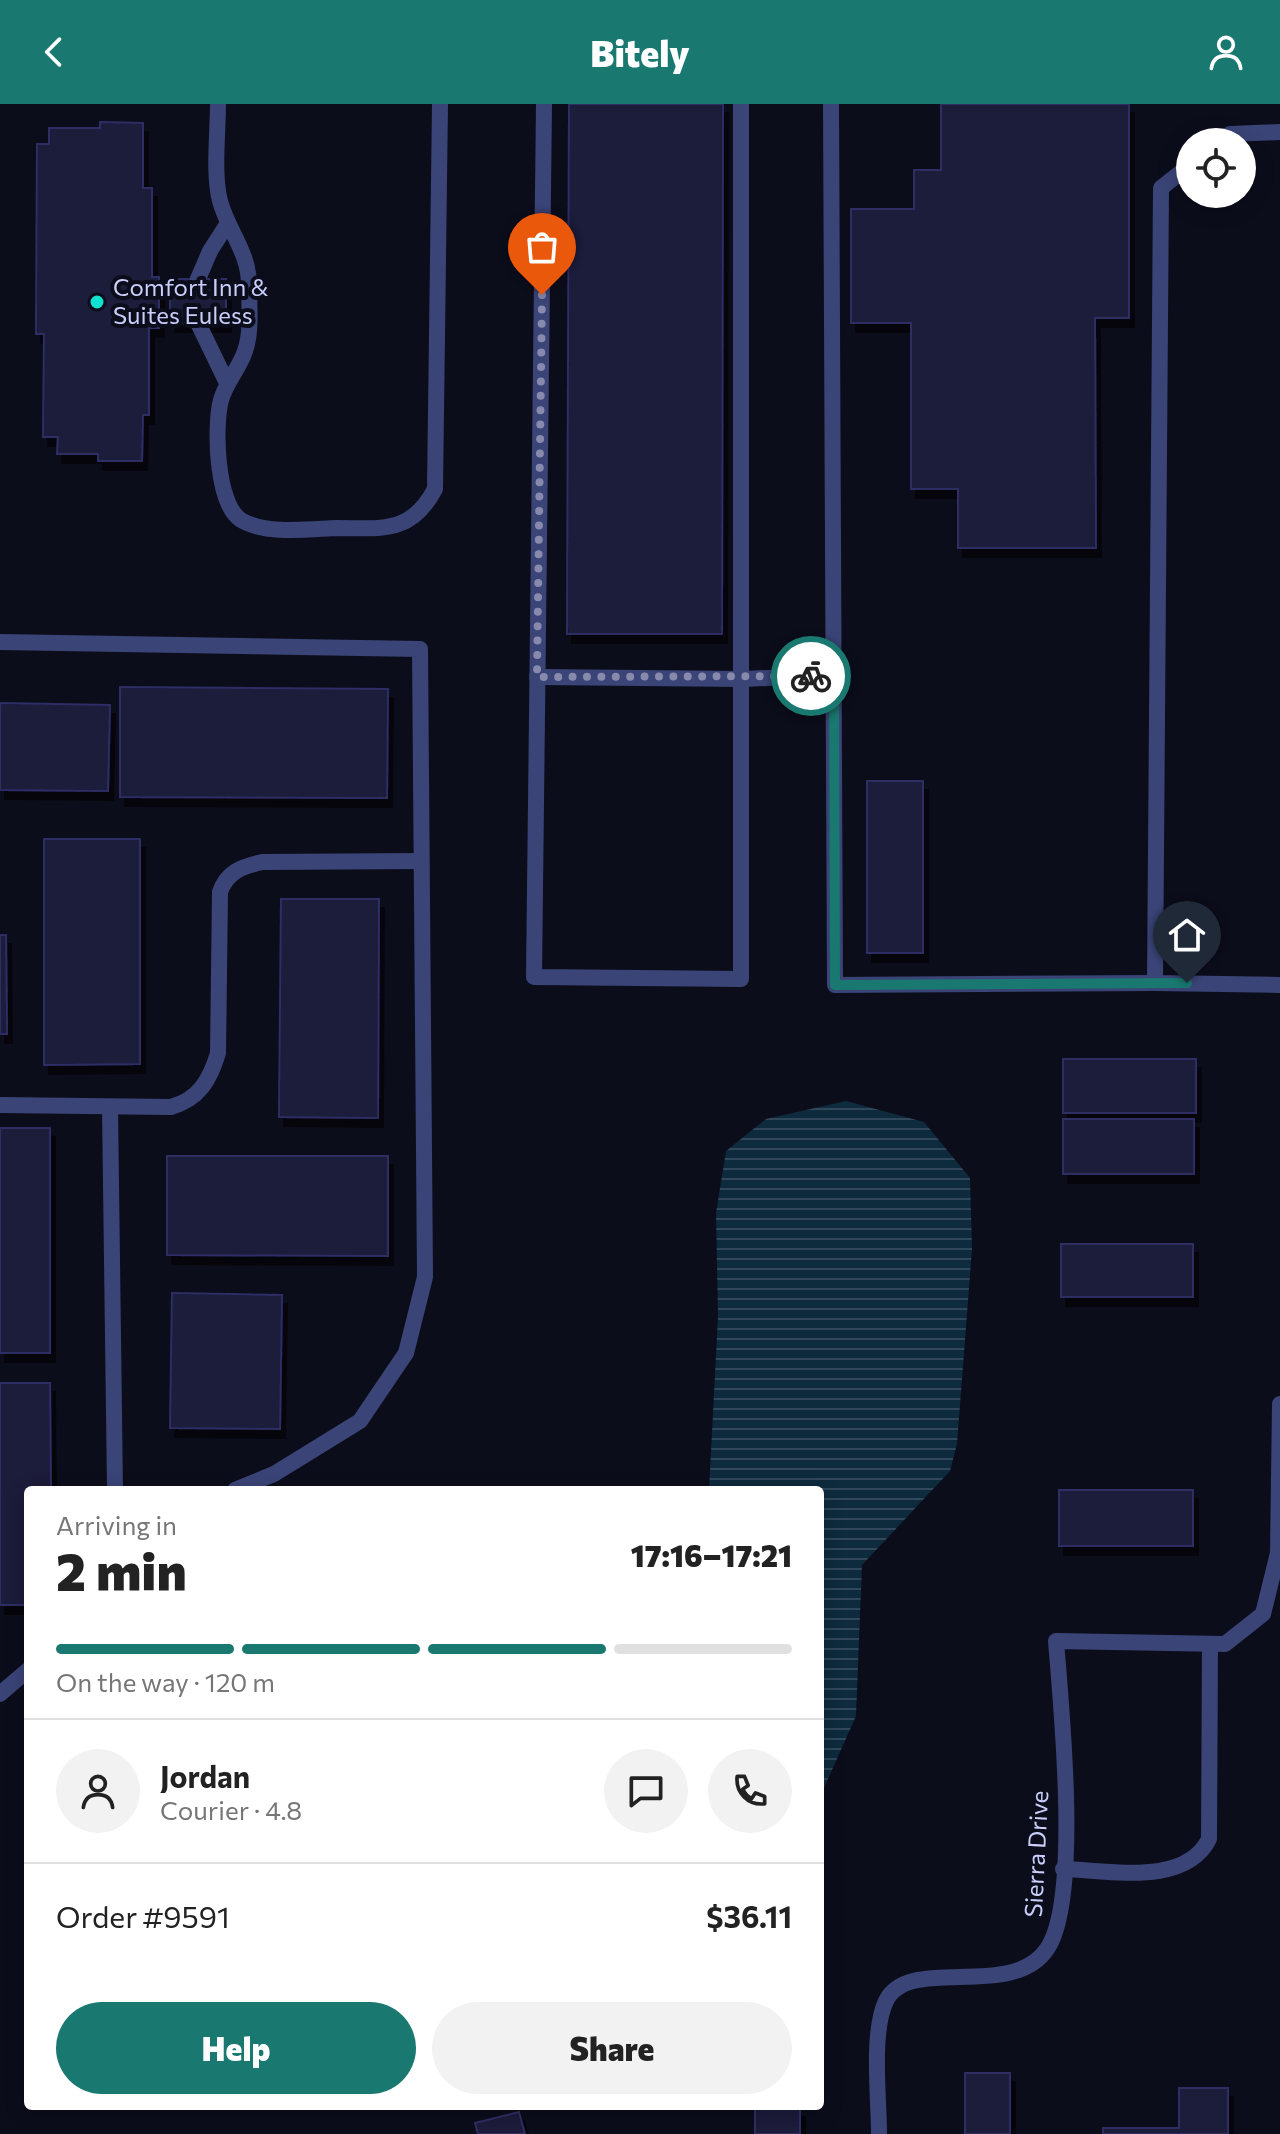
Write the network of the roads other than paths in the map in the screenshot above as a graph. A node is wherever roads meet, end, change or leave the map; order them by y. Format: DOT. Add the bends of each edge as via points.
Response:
graph roads {
  1 [pos="218,104"];
  2 [pos="440,104"];
  3 [pos="544,104"];
  4 [pos="741,104"];
  5 [pos="831,104"];
  6 [pos="1280,132"];
  7 [pos="1256,133"];
  8 [pos="1176,176"];
  9 [pos="228,223"];
  10 [pos="198,279"];
  11 [pos="198,323"];
  12 [pos="227,383"];
  13 [pos="0,642"];
  14 [pos="834,675"];
  15 [pos="537,677"];
  16 [pos="744,679"];
  17 [pos="421,861"];
  18 [pos="1155,983"];
  19 [pos="1280,985"];
  20 [pos="0,1105"];
  21 [pos="110,1107"];
  22 [pos="1280,1404"];
  23 [pos="115,1486"];
  24 [pos="245,1486"];
  25 [pos="1210,1644"];
  26 [pos="24,1673"];
  27 [pos="0,1694"];
  28 [pos="1063,1869"];
  29 [pos="879,2134"];
  1 -- 9 [label="street" via="219,198"];
  2 -- 12 [label="street" via="435,489 426,505 411,521 386,528 285,528 242,520 227,506 220,485 220,404"];
  3 -- 15 [label="street"];
  4 -- 16 [label="street"];
  5 -- 14 [label="street"];
  6 -- 7 [label="street"];
  8 -- 18 [label="street" via="1161,188"];
  9 -- 10 [label="street"];
  9 -- 12 [label="street" via="243,246 250,327 245,352"];
  11 -- 12 [label="street"];
  13 -- 17 [label="street" via="420,649"];
  14 -- 16 [label="street"];
  14 -- 18 [label="street" via="835,985"];
  15 -- 16 [label="street"];
  15 -- 16 [label="street" via="534,977 741,979"];
  17 -- 21 [label="street" via="262,862 232,873 220,892 218,1053 211,1077 190,1102"];
  17 -- 24 [label="street" via="425,1277 406,1353 360,1421"];
  18 -- 19 [label="street"];
  20 -- 21 [label="street"];
  21 -- 23 [label="street"];
  22 -- 25 [label="street" via="1278,1553 1263,1614 1225,1644"];
  25 -- 28 [label="street" via="1209,1839 1202,1854 1166,1870"];
  25 -- 28 [label="street, Sierra Drive" via="1056,1641 1065,1754"];
  26 -- 27 [label="street"];
  28 -- 29 [label="street, Sierra Drive" via="1060,1923 1046,1951 1028,1966 1004,1976 930,1979 900,1986 887,1998 879,2039"];
}
